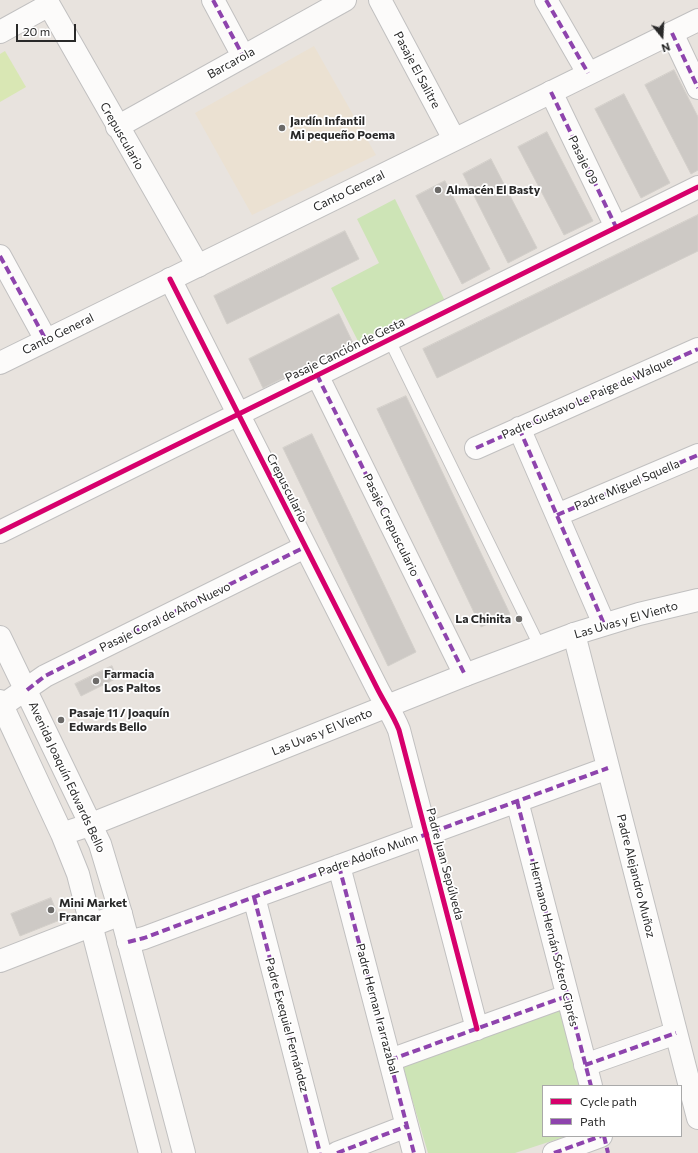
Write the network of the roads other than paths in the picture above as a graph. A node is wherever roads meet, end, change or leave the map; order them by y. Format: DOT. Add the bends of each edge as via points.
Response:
graph roads {
  1 [pos="213,0"];
  2 [pos="345,0"];
  3 [pos="380,0"];
  4 [pos="546,0"];
  5 [pos="698,20"];
  6 [pos="0,32"];
  7 [pos="672,33"];
  8 [pos="244,56"];
  9 [pos="588,73"];
  10 [pos="698,88"];
  11 [pos="551,92"];
  12 [pos="117,127"];
  13 [pos="454,139"];
  14 [pos="698,187"];
  15 [pos="616,227"];
  16 [pos="0,256"];
  17 [pos="198,266"];
  18 [pos="170,279"];
  19 [pos="389,339"];
  20 [pos="46,340"];
  21 [pos="698,349"];
  22 [pos="0,362"];
  23 [pos="317,375"];
  24 [pos="238,414"];
  25 [pos="519,428"];
  26 [pos="476,448"];
  27 [pos="698,455"];
  28 [pos="556,515"];
  29 [pos="0,532"];
  30 [pos="305,547"];
  31 [pos="698,600"];
  32 [pos="604,624"];
  33 [pos="574,634"];
  34 [pos="0,637"];
  35 [pos="540,646"];
  36 [pos="465,675"];
  37 [pos="27,690"];
  38 [pos="1,705"];
  39 [pos="386,707"];
  40 [pos="608,768"];
  41 [pos="517,801"];
  42 [pos="92,824"];
  43 [pos="62,834"];
  44 [pos="427,834"];
  45 [pos="339,866"];
  46 [pos="254,896"];
  47 [pos="121,914"];
  48 [pos="91,925"];
  49 [pos="128,942"];
  50 [pos="0,961"];
  51 [pos="567,996"];
  52 [pos="477,1029"];
  53 [pos="676,1033"];
  54 [pos="390,1060"];
  55 [pos="585,1065"];
  56 [pos="591,1085"];
  57 [pos="698,1118"];
  58 [pos="407,1126"];
  59 [pos="599,1137"];
  60 [pos="602,1137"];
  61 [pos="150,1153"];
  62 [pos="184,1153"];
  63 [pos="320,1153"];
  64 [pos="337,1153"];
  65 [pos="414,1153"];
  66 [pos="554,1153"];
  67 [pos="608,1153"];
  1 -- 8 [label="street"];
  2 -- 8 [label="street, Barcarola"];
  3 -- 13 [label="street, Pasaje El Salitre"];
  4 -- 9 [label="street"];
  5 -- 7 [label="street, Canto General"];
  6 -- 12 [label="street, Crepusculario" via="49,5"];
  7 -- 9 [label="street, Canto General"];
  7 -- 10 [label="street"];
  8 -- 12 [label="street, Barcarola"];
  9 -- 11 [label="street, Canto General"];
  11 -- 13 [label="street, Canto General"];
  11 -- 15 [label="street, Pasaje 09"];
  12 -- 17 [label="street, Crepusculario"];
  13 -- 17 [label="street, Canto General"];
  14 -- 15 [label="street, Pasaje Canción de Gesta"];
  15 -- 19 [label="street, Pasaje Canción de Gesta"];
  16 -- 20 [label="street"];
  17 -- 18 [label="street, Canto General"];
  18 -- 20 [label="street, Canto General"];
  18 -- 24 [label="street, Crepusculario"];
  19 -- 23 [label="street, Pasaje Canción de Gesta"];
  19 -- 35 [label="lane"];
  20 -- 22 [label="street, Canto General"];
  21 -- 25 [label="street, Padre Gustavo Le Paige de Walque"];
  23 -- 24 [label="street, Pasaje Canción de Gesta"];
  23 -- 36 [label="street, Pasaje Crepusculario"];
  24 -- 29 [label="street, Pasaje Canción de Gesta"];
  24 -- 30 [label="street, Crepusculario"];
  25 -- 26 [label="street, Padre Gustavo Le Paige de Walque"];
  25 -- 28 [label="street"];
  27 -- 28 [label="street, Padre Miguel Squella"];
  28 -- 32 [label="street"];
  30 -- 37 [label="street, Pasaje Coral de Año Nuevo" via="45,676"];
  30 -- 39 [label="street, Crepusculario"];
  31 -- 32 [label="street, Las Uvas y El Viento"];
  32 -- 33 [label="street, Las Uvas y El Viento"];
  33 -- 35 [label="street, Las Uvas y El Viento"];
  33 -- 40 [label="street, Padre Alejandro Muñoz"];
  34 -- 37 [label="street, Avenida Joaquín Edwards Bello"];
  35 -- 36 [label="street, Las Uvas y El Viento"];
  36 -- 39 [label="street, Las Uvas y El Viento"];
  37 -- 38 [label="street, Pasaje Coral de Año Nuevo"];
  37 -- 42 [label="street, Avenida Joaquín Edwards Bello"];
  38 -- 43 [label="street"];
  39 -- 42 [label="street, Las Uvas y El Viento"];
  39 -- 44 [label="street, Padre Juan Sepúlveda" via="399,730"];
  40 -- 41 [label="street, Padre Adolfo Muhn"];
  40 -- 53 [label="street, Padre Alejandro Muñoz"];
  41 -- 44 [label="street, Padre Adolfo Muhn"];
  41 -- 51 [label="street, Hermano Hernán Sótero Ciprés"];
  42 -- 43 [label="street, Las Uvas y El Viento"];
  42 -- 47 [label="street, Avenida Joaquín Edwards Bello"];
  43 -- 48 [label="street" via="78,874"];
  44 -- 45 [label="street, Padre Adolfo Muhn"];
  44 -- 52 [label="street, Padre Juan Sepúlveda"];
  45 -- 46 [label="street, Padre Adolfo Muhn"];
  45 -- 54 [label="street, Padre Hernan Irarrazabal"];
  46 -- 49 [label="street, Padre Adolfo Muhn"];
  46 -- 63 [label="street, Padre Exequiel Fernández"];
  47 -- 48 [label="street"];
  47 -- 49 [label="street, Avenida Joaquín Edwards Bello"];
  48 -- 50 [label="street"];
  48 -- 61 [label="street"];
  49 -- 62 [label="street, Avenida Joaquín Edwards Bello"];
  51 -- 52 [label="street"];
  51 -- 55 [label="street, Hermano Hernán Sótero Ciprés"];
  52 -- 54 [label="street"];
  53 -- 55 [label="street"];
  53 -- 57 [label="street, Padre Alejandro Muñoz"];
  54 -- 58 [label="street, Padre Hernan Irarrazabal"];
  55 -- 56 [label="street, Hermano Hernán Sótero Ciprés"];
  58 -- 64 [label="street"];
  58 -- 65 [label="street, Padre Hernan Irarrazabal"];
  59 -- 66 [label="street"];
  60 -- 67 [label="street"];
}
